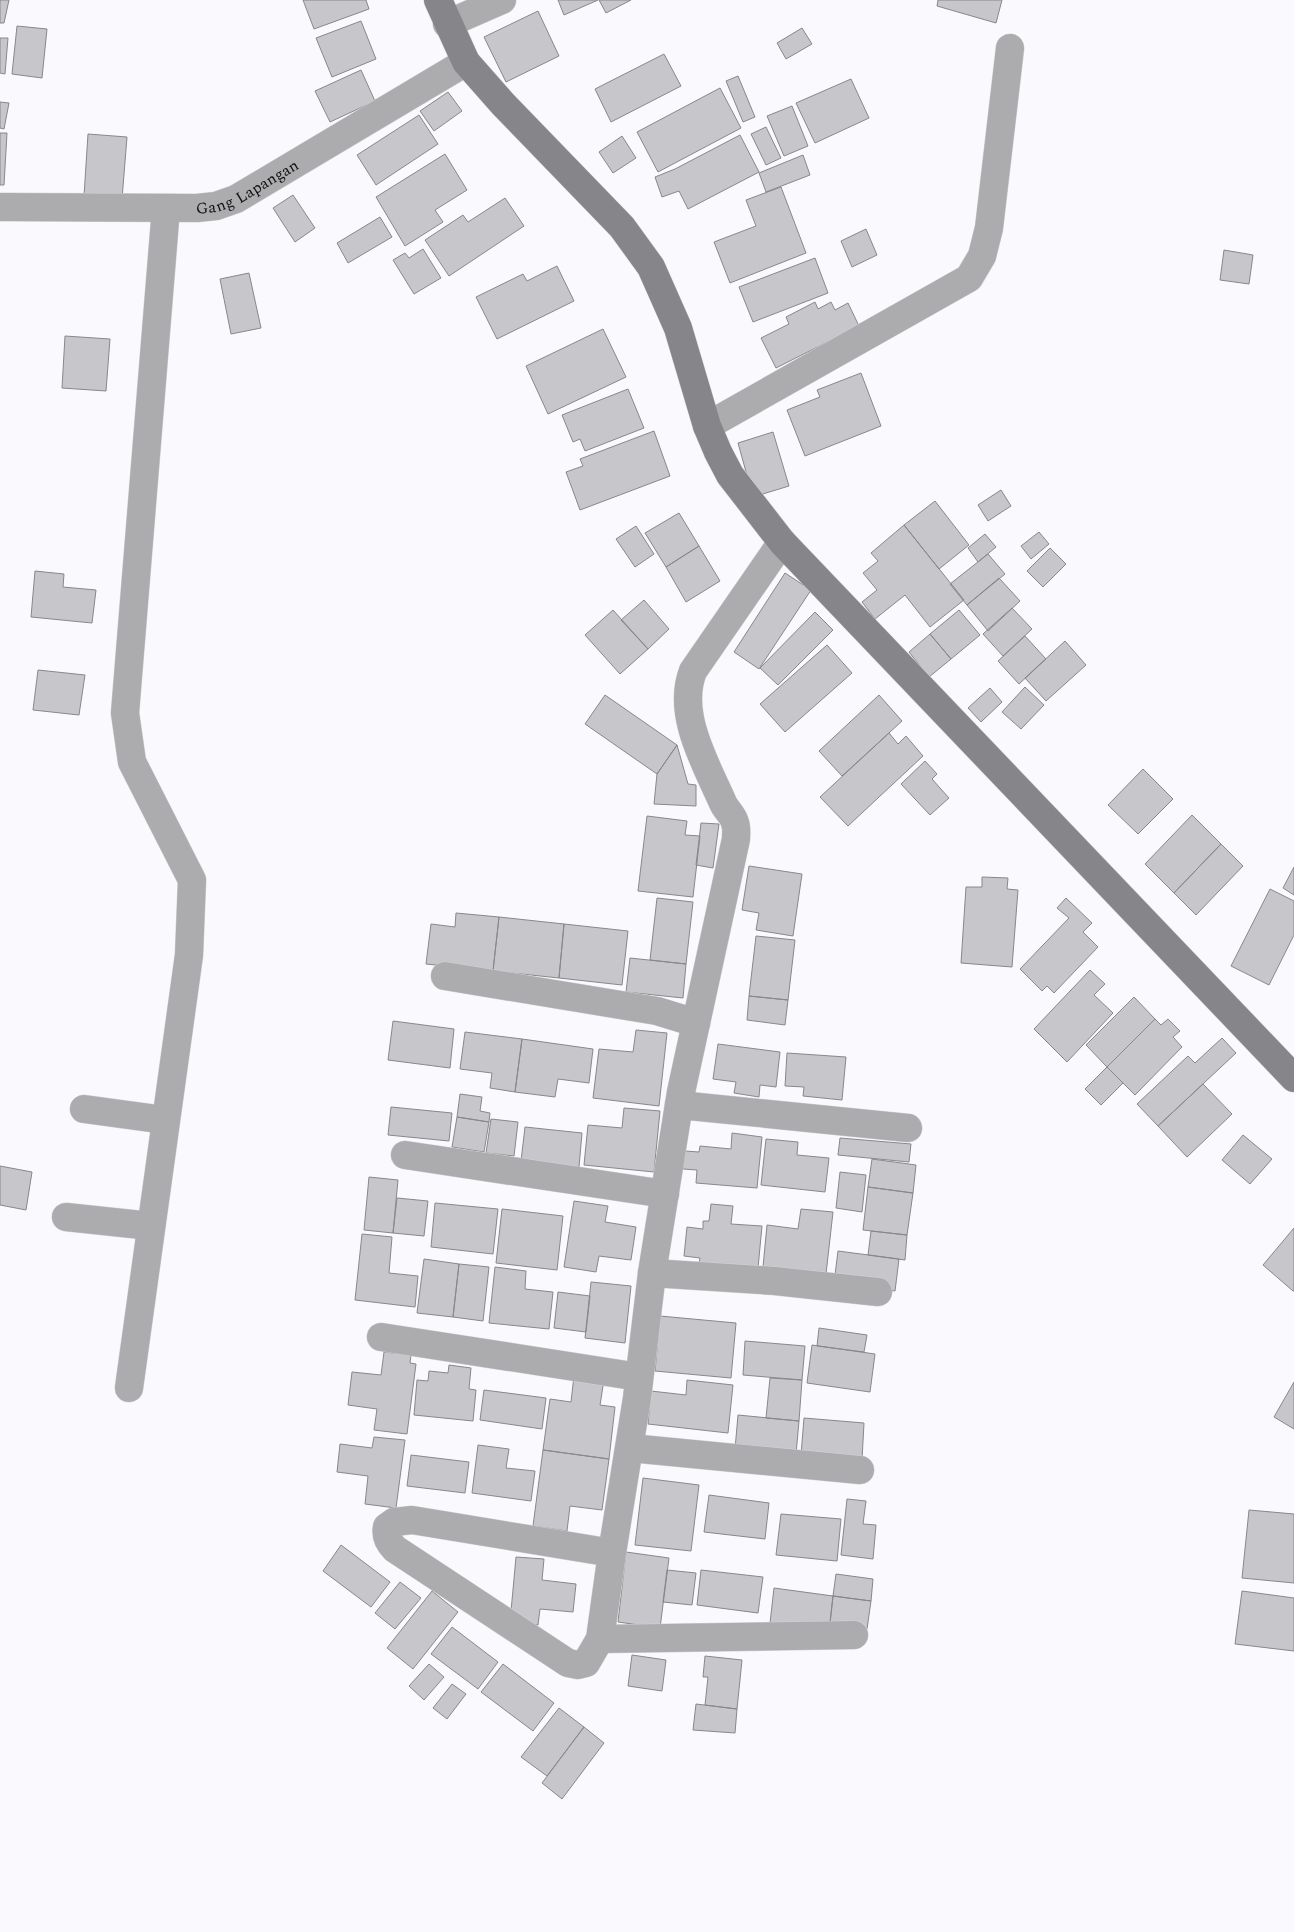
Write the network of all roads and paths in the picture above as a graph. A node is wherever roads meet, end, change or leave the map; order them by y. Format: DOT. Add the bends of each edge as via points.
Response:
graph roads {
  1 [pos="502,0"];
  2 [pos="443,12"];
  3 [pos="1010,48"];
  4 [pos="466,62"];
  5 [pos="0,208"];
  6 [pos="166,208"];
  7 [pos="707,426"];
  8 [pos="782,542"];
  9 [pos="445,976"];
  10 [pos="696,1022"];
  11 [pos="1294,1078"];
  12 [pos="679,1105"];
  13 [pos="84,1109"];
  14 [pos="165,1120"];
  15 [pos="908,1128"];
  16 [pos="405,1155"];
  17 [pos="665,1194"];
  18 [pos="66,1218"];
  19 [pos="151,1226"];
  20 [pos="652,1273"];
  21 [pos="878,1292"];
  22 [pos="381,1337"];
  23 [pos="639,1377"];
  24 [pos="129,1388"];
  25 [pos="630,1448"];
  26 [pos="860,1470"];
  27 [pos="612,1553"];
  28 [pos="854,1635"];
  29 [pos="600,1639"];
  1 -- 2 [label="street"];
  2 -- 4 [label="main road"];
  3 -- 7 [label="street" via="989,228 982,256 969,278"];
  4 -- 6 [label="street, Gang Lapangan" via="236,199 216,206"];
  4 -- 7 [label="main road" via="622,227 652,267 678,328"];
  5 -- 6 [label="street, Gang Lapangan"];
  6 -- 14 [label="street" via="125,713 132,762 192,880 189,955"];
  7 -- 8 [label="main road" via="730,475"];
  8 -- 10 [label="street" via="693,671 688,684 686,698 693,729 725,807 735,822 736,838"];
  8 -- 11 [label="main road"];
  9 -- 10 [label="street" via="657,1010"];
  10 -- 12 [label="street"];
  12 -- 15 [label="street"];
  12 -- 17 [label="street"];
  13 -- 14 [label="street"];
  14 -- 19 [label="street"];
  16 -- 17 [label="street"];
  17 -- 20 [label="street"];
  18 -- 19 [label="street"];
  19 -- 24 [label="street"];
  20 -- 21 [label="street"];
  20 -- 23 [label="street"];
  22 -- 23 [label="street"];
  23 -- 25 [label="street"];
  25 -- 26 [label="street"];
  25 -- 27 [label="street"];
  27 -- 29 [label="street"];
  27 -- 29 [label="street" via="412,1520 394,1522 386,1532 395,1549 568,1663 586,1663"];
  28 -- 29 [label="street"];
}
